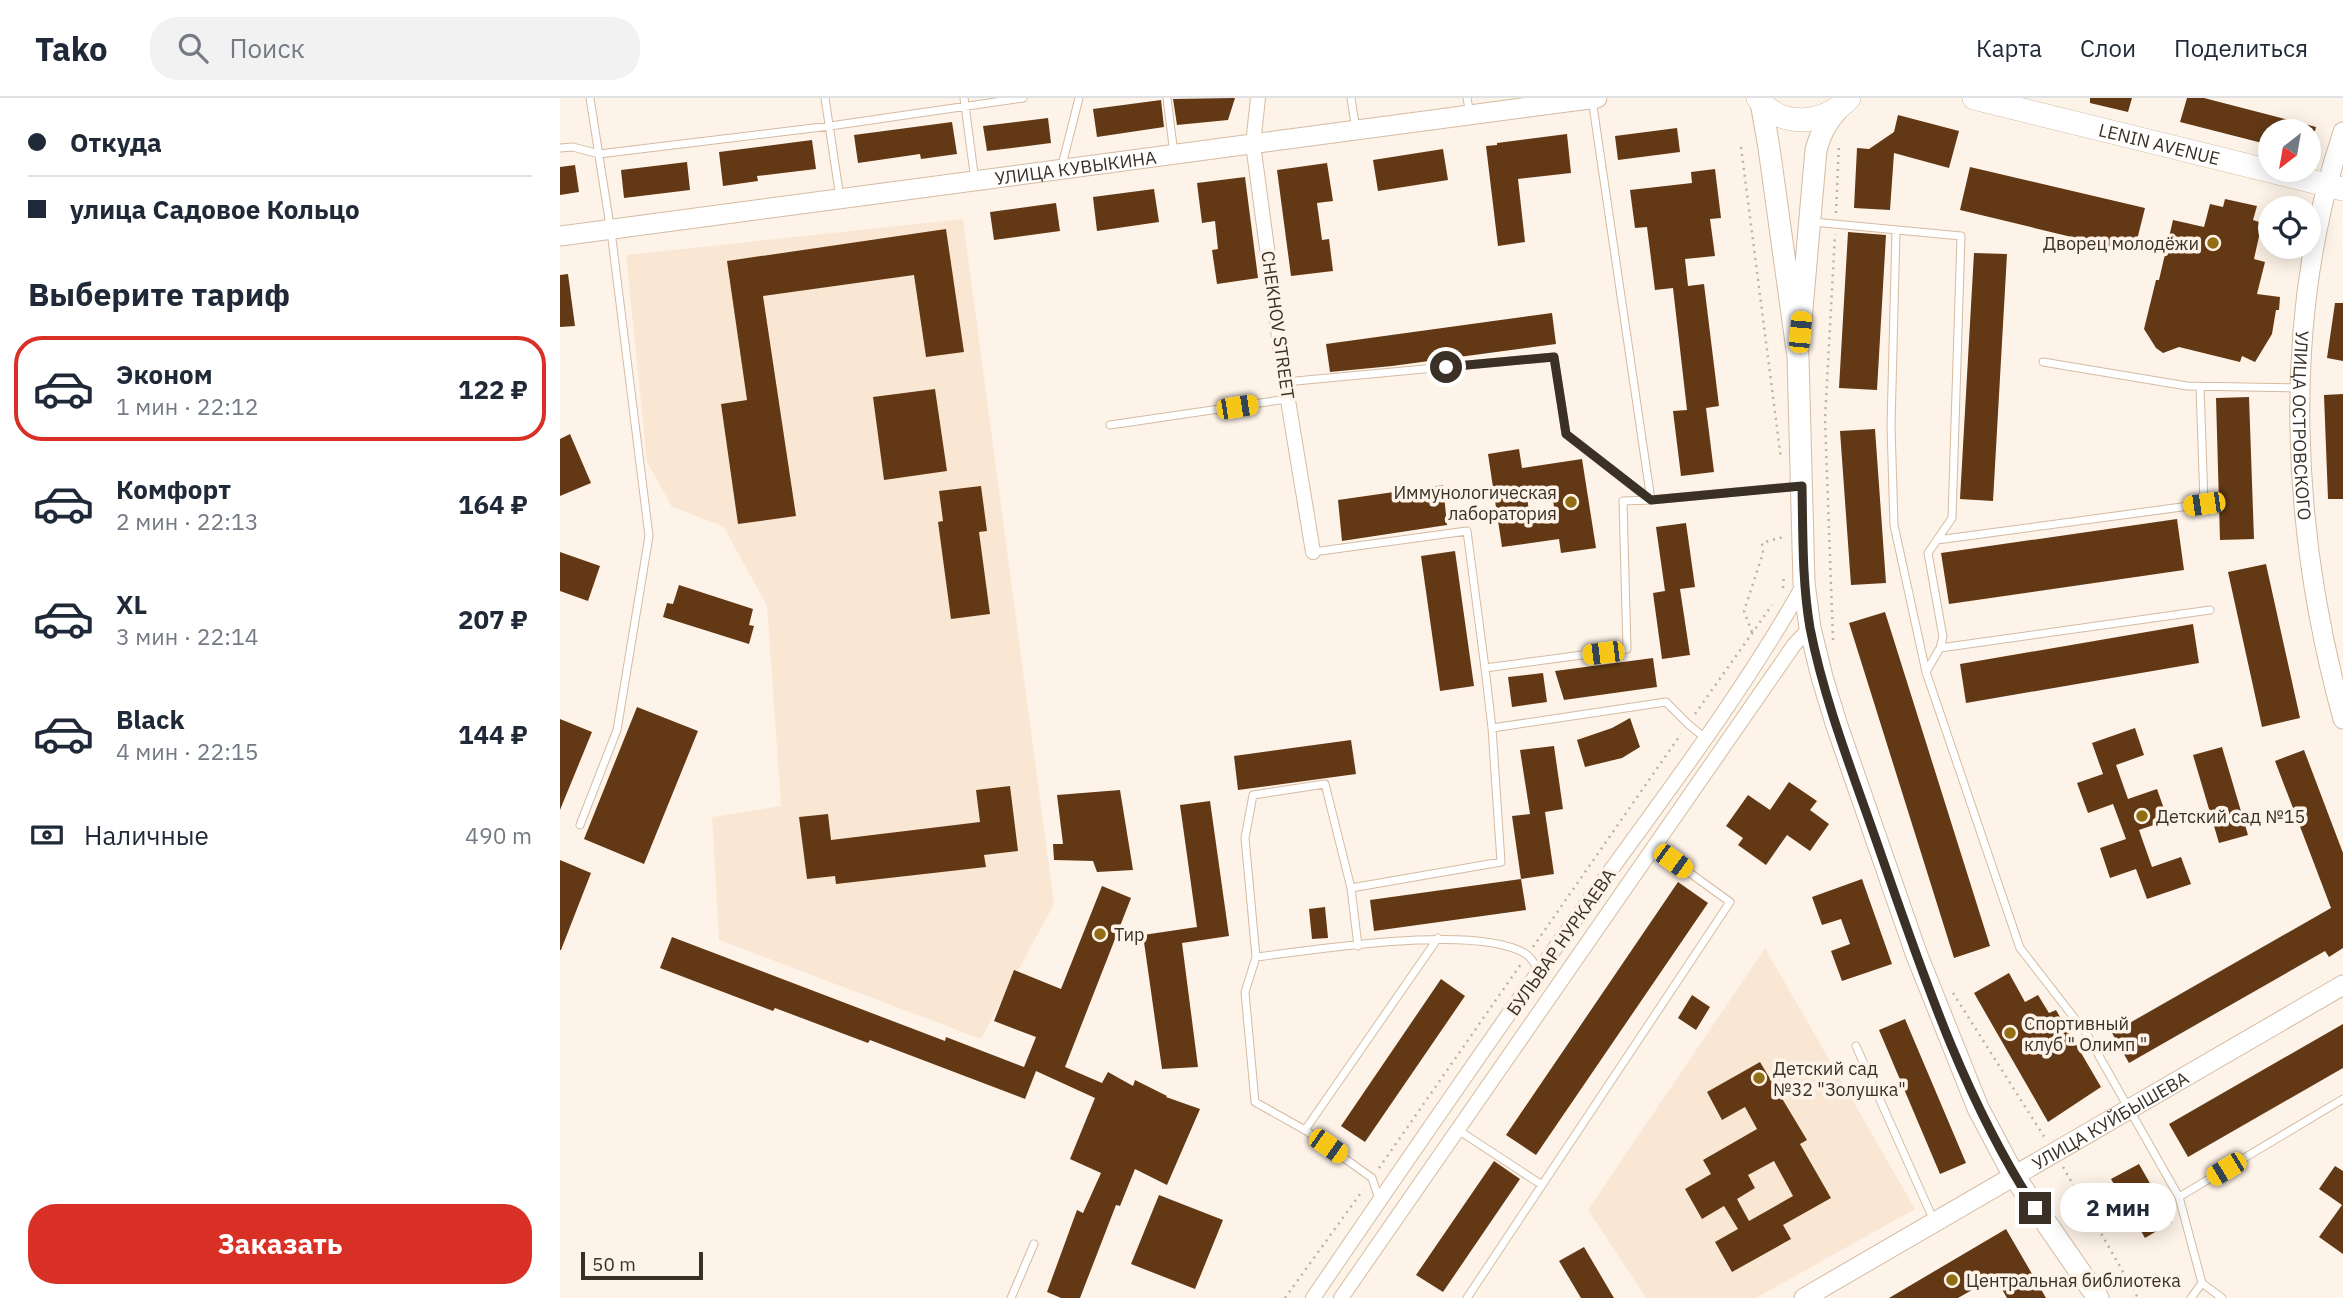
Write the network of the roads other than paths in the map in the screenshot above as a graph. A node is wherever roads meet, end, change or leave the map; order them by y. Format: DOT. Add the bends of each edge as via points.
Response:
graph roads {
  1 [pos="590,98"];
  2 [pos="825,98"];
  3 [pos="1023,98"];
  4 [pos="1079,98"];
  5 [pos="1167,98"];
  6 [pos="1258,98"];
  7 [pos="1351,98"];
  8 [pos="1597,98"];
  9 [pos="1605,98"];
  10 [pos="1974,98"];
  11 [pos="1592,99"];
  12 [pos="1759,100"];
  13 [pos="965,102"];
  14 [pos="1844,103"];
  15 [pos="1468,107"];
  16 [pos="830,127"];
  17 [pos="1356,130"];
  18 [pos="2343,132"];
  19 [pos="1253,144"];
  20 [pos="560,148"];
  21 [pos="599,154"];
  22 [pos="1174,155"];
  23 [pos="1061,170"];
  24 [pos="975,181"];
  25 [pos="2335,187"];
  26 [pos="840,199"];
  27 [pos="1810,222"];
  28 [pos="610,230"];
  29 [pos="1896,230"];
  30 [pos="560,236"];
  31 [pos="1798,357"];
  32 [pos="2043,362"];
  33 [pos="1285,383"];
  34 [pos="2200,386"];
  35 [pos="2301,388"];
  36 [pos="1288,399"];
  37 [pos="1110,425"];
  38 [pos="1793,486"];
  39 [pos="1651,500"];
  40 [pos="1937,540"];
  41 [pos="1313,552"];
  42 [pos="1804,583"];
  43 [pos="2210,610"];
  44 [pos="1810,628"];
  45 [pos="1940,648"];
  46 [pos="1485,668"];
  47 [pos="1926,672"];
  48 [pos="2343,719"];
  49 [pos="1492,728"];
  50 [pos="1705,738"];
  51 [pos="580,825"];
  52 [pos="1654,847"];
  53 [pos="1351,888"];
  54 [pos="1438,938"];
  55 [pos="1358,946"];
  56 [pos="1256,957"];
  57 [pos="1539,971"];
  58 [pos="2343,985"];
  59 [pos="1856,1046"];
  60 [pos="2343,1099"];
  61 [pos="2128,1110"];
  62 [pos="1305,1130"];
  63 [pos="1458,1130"];
  64 [pos="2014,1176"];
  65 [pos="1542,1185"];
  66 [pos="2179,1197"];
  67 [pos="1380,1201"];
  68 [pos="1934,1222"];
  69 [pos="1034,1244"];
  70 [pos="2202,1283"];
  71 [pos="1011,1298"];
  72 [pos="1313,1298"];
  73 [pos="1341,1298"];
  74 [pos="1467,1298"];
  75 [pos="1804,1298"];
  76 [pos="2098,1298"];
  77 [pos="2191,1298"];
  78 [pos="2222,1298"];
  1 -- 21 [label="lane"];
  2 -- 16 [label="lane"];
  3 -- 13 [label="lane"];
  4 -- 23 [label="lane"];
  5 -- 22 [label="lane"];
  6 -- 19 [label="street, CHEKHOV STREET"];
  7 -- 17 [label="lane"];
  8 -- 11 [label="street, УЛИЦА КУВЫКИНА"];
  9 -- 11 [label="street, УЛИЦА КУВЫКИНА"];
  10 -- 25 [label="main road, LENIN AVENUE"];
  11 -- 15 [label="street, УЛИЦА КУВЫКИНА"];
  11 -- 39 [label="lane"];
  12 -- 14 [label="main road" via="1779,115 1800,120 1814,119"];
  12 -- 31 [label="main road"];
  13 -- 16 [label="lane"];
  13 -- 24 [label="lane"];
  14 -- 27 [label="main road" via="1821,132"];
  15 -- 17 [label="street, УЛИЦА КУВЫКИНА"];
  16 -- 21 [label="lane"];
  16 -- 26 [label="lane"];
  17 -- 19 [label="street, УЛИЦА КУВЫКИНА"];
  18 -- 25 [label="street, УЛИЦА ОСТРОВСКОГО"];
  19 -- 22 [label="street, УЛИЦА КУВЫКИНА"];
  19 -- 33 [label="street, CHEKHOV STREET"];
  20 -- 21 [label="lane"];
  21 -- 28 [label="lane"];
  22 -- 23 [label="street, УЛИЦА КУВЫКИНА"];
  23 -- 24 [label="street, УЛИЦА КУВЫКИНА"];
  24 -- 26 [label="street, УЛИЦА КУВЫКИНА"];
  25 -- 35 [label="street, УЛИЦА ОСТРОВСКОГО" via="2309,291"];
  26 -- 28 [label="street, УЛИЦА КУВЫКИНА"];
  27 -- 29 [label="lane"];
  27 -- 31 [label="main road"];
  28 -- 30 [label="street, УЛИЦА КУВЫКИНА"];
  28 -- 51 [label="lane" via="649,536 617,730"];
  29 -- 40 [label="lane" via="1961,236 1952,518"];
  29 -- 47 [label="lane" via="1891,426 1894,525"];
  31 -- 38 [label="main road"];
  32 -- 34 [label="lane"];
  33 -- 36 [label="street, CHEKHOV STREET"];
  33 -- 39 [label="lane" via="1554,357 1566,434"];
  34 -- 35 [label="lane"];
  34 -- 40 [label="lane" via="2204,504"];
  35 -- 48 [label="street, УЛИЦА ОСТРОВСКОГО" via="2311,571"];
  36 -- 37 [label="lane"];
  36 -- 41 [label="street, CHEKHOV STREET"];
  38 -- 39 [label="lane"];
  38 -- 42 [label="main road"];
  39 -- 46 [label="lane" via="1623,501 1627,649"];
  40 -- 45 [label="lane" via="1928,553 1943,637"];
  41 -- 46 [label="lane" via="1467,531"];
  42 -- 44 [label="main road"];
  42 -- 50 [label="street, БУЛЬВАР НУРКАЕВА"];
  43 -- 45 [label="lane"];
  44 -- 52 [label="street, БУЛЬВАР НУРКАЕВА"];
  44 -- 64 [label="main road" via="1836,723 1916,953 1978,1108"];
  45 -- 47 [label="lane"];
  46 -- 49 [label="lane"];
  47 -- 61 [label="lane" via="2020,948 2086,1033"];
  49 -- 50 [label="lane" via="1667,702"];
  49 -- 53 [label="lane" via="1501,862"];
  50 -- 57 [label="street, БУЛЬВАР НУРКАЕВА"];
  52 -- 63 [label="street, БУЛЬВАР НУРКАЕВА"];
  52 -- 65 [label="lane" via="1730,902"];
  53 -- 55 [label="lane"];
  53 -- 56 [label="lane" via="1325,784 1254,795 1245,838"];
  54 -- 55 [label="lane"];
  54 -- 57 [label="lane" via="1504,944 1528,955"];
  54 -- 62 [label="lane"];
  55 -- 56 [label="lane"];
  56 -- 62 [label="lane" via="1245,992 1255,1102"];
  57 -- 67 [label="street, БУЛЬВАР НУРКАЕВА"];
  58 -- 61 [label="street, УЛИЦА КУЙБЫШЕВА"];
  59 -- 68 [label="lane"];
  60 -- 66 [label="lane"];
  61 -- 64 [label="street, УЛИЦА КУЙБЫШЕВА"];
  61 -- 66 [label="lane"];
  62 -- 67 [label="lane" via="1372,1178"];
  63 -- 65 [label="lane"];
  63 -- 73 [label="street, БУЛЬВАР НУРКАЕВА"];
  64 -- 68 [label="street, УЛИЦА КУЙБЫШЕВА"];
  64 -- 76 [label="main road"];
  65 -- 74 [label="lane"];
  66 -- 70 [label="lane"];
  67 -- 72 [label="street, БУЛЬВАР НУРКАЕВА"];
  68 -- 75 [label="street, УЛИЦА КУЙБЫШЕВА"];
  69 -- 71 [label="lane"];
  70 -- 77 [label="lane"];
  70 -- 78 [label="lane"];
}
